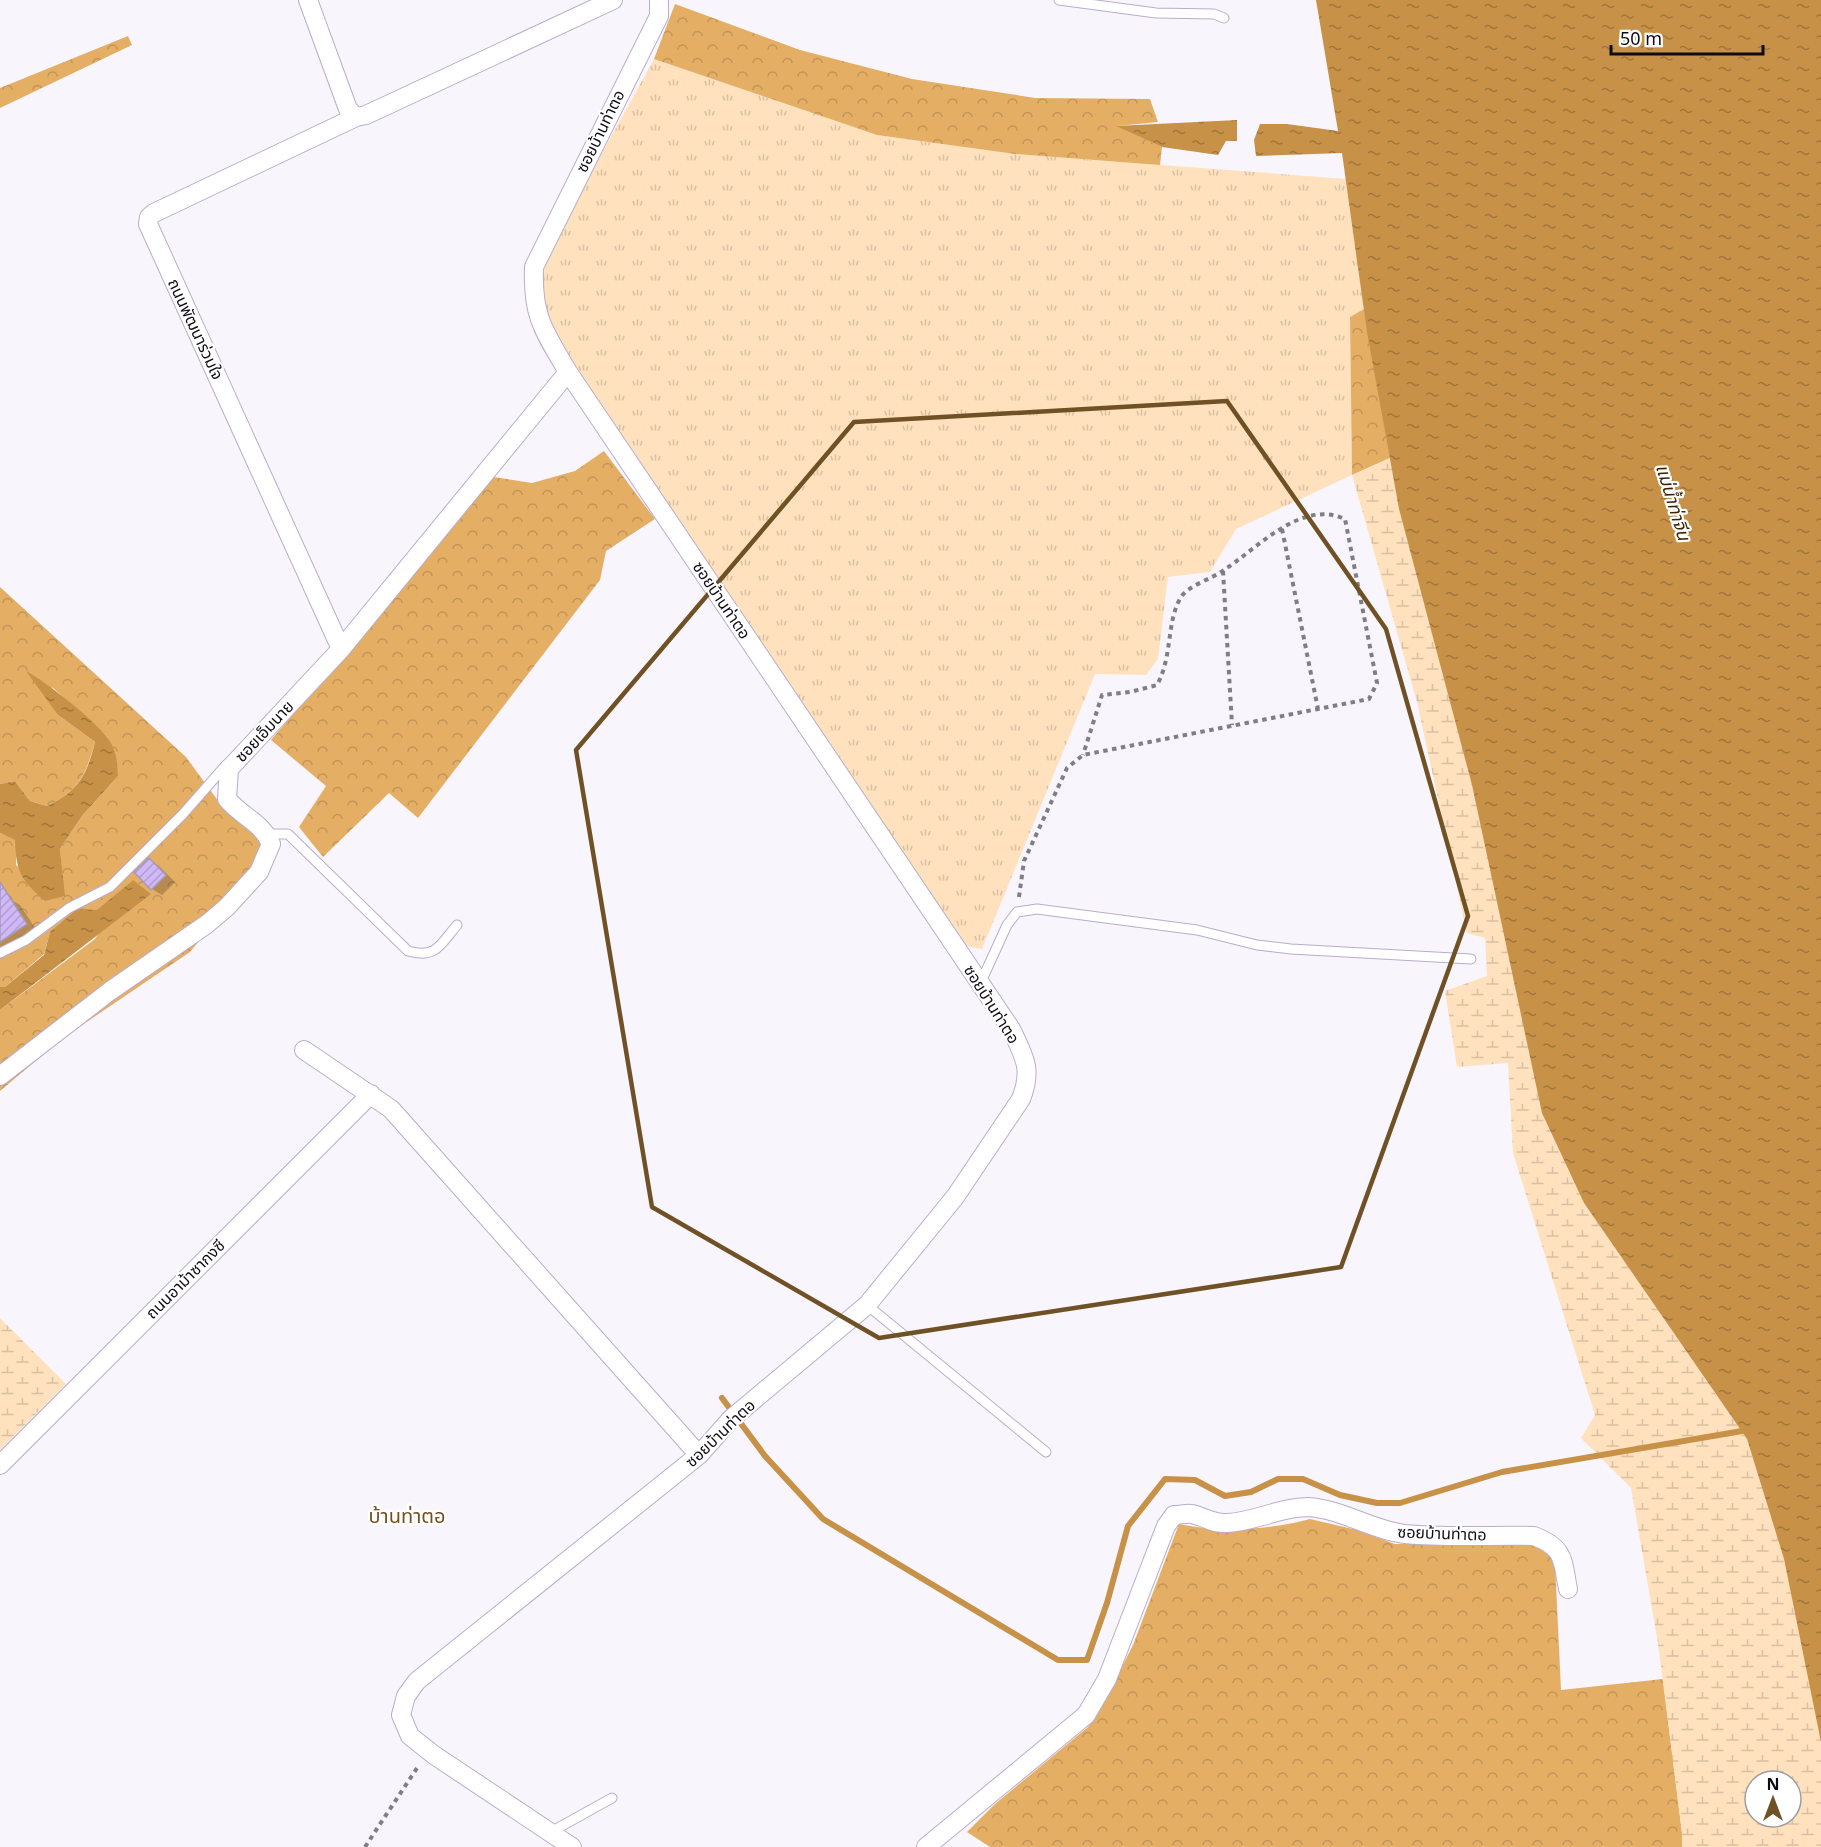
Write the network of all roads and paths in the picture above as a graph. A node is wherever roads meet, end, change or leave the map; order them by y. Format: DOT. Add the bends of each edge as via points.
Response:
graph roads {
  1 [pos="308,0"];
  2 [pos="613,0"];
  3 [pos="659,0"];
  4 [pos="1059,0"];
  5 [pos="1224,18"];
  6 [pos="356,117"];
  7 [pos="568,372"];
  8 [pos="1282,529"];
  9 [pos="1223,571"];
  10 [pos="340,644"];
  11 [pos="1318,709"];
  12 [pos="1232,725"];
  13 [pos="1083,755"];
  14 [pos="267,834"];
  15 [pos="1017,912"];
  16 [pos="457,925"];
  17 [pos="0,953"];
  18 [pos="1471,959"];
  19 [pos="980,984"];
  20 [pos="304,1050"];
  21 [pos="0,1076"];
  22 [pos="371,1094"];
  23 [pos="867,1305"];
  24 [pos="1046,1452"];
  25 [pos="699,1455"];
  26 [pos="0,1465"];
  27 [pos="1568,1589"];
  28 [pos="428,1750"];
  29 [pos="612,1798"];
  30 [pos="559,1842"];
  31 [pos="929,1846"];
  32 [pos="365,1847"];
  1 -- 6 [label="street" via="348,109"];
  2 -- 6 [label="street"];
  3 -- 7 [label="street, ซอยบ้านท่าตอ" via="659,16 534,267 533,298 541,326"];
  4 -- 5 [label="lane"];
  6 -- 10 [label="street, ถนนพัฒนาร่วมใจ" via="154,213 148,225"];
  7 -- 10 [label="street, ซอยเอ็มนาย"];
  7 -- 19 [label="street, ซอยบ้านท่าตอ"];
  8 -- 9 [label="path"];
  8 -- 11 [label="path"];
  8 -- 11 [label="path" via="1312,515 1332,513 1345,519 1359,586 1377,683 1368,699"];
  9 -- 12 [label="path"];
  9 -- 13 [label="path" via="1184,593 1176,607 1166,668 1157,685 1102,695"];
  10 -- 14 [label="street, ซอยเอ็มนาย" via="229,769 227,799"];
  10 -- 17 [label="lane" via="110,887 69,908 26,940"];
  11 -- 12 [label="path"];
  12 -- 13 [label="path"];
  13 -- 15 [label="path" via="1067,768 1024,861"];
  14 -- 16 [label="lane" via="288,834 408,951 422,955 435,952"];
  14 -- 21 [label="street" via="271,844 259,872 227,907"];
  15 -- 18 [label="lane" via="1037,909 1197,930 1291,949"];
  15 -- 19 [label="lane"];
  19 -- 23 [label="street, ซอยบ้านท่าตอ" via="1011,1029 1026,1060 1028,1083 955,1197"];
  20 -- 22 [label="street"];
  22 -- 25 [label="street" via="391,1109"];
  22 -- 26 [label="street, ถนนอาม้าซากงซี"];
  23 -- 24 [label="lane"];
  23 -- 25 [label="street, ซอยบ้านท่าตอ" via="731,1419"];
  25 -- 28 [label="street, ซอยบ้านท่าตอ" via="417,1682 406,1696 401,1715 410,1736"];
  27 -- 31 [label="street, ซอยบ้านท่าตอ" via="1562,1556 1552,1543 1534,1536 1405,1534 1308,1507 1229,1523 1213,1523 1191,1514 1174,1515 1166,1526 1107,1679 1086,1715"];
  28 -- 30 [label="street, ซอยบ้านท่าตอ"];
  28 -- 32 [label="path"];
  29 -- 30 [label="lane"];
}
